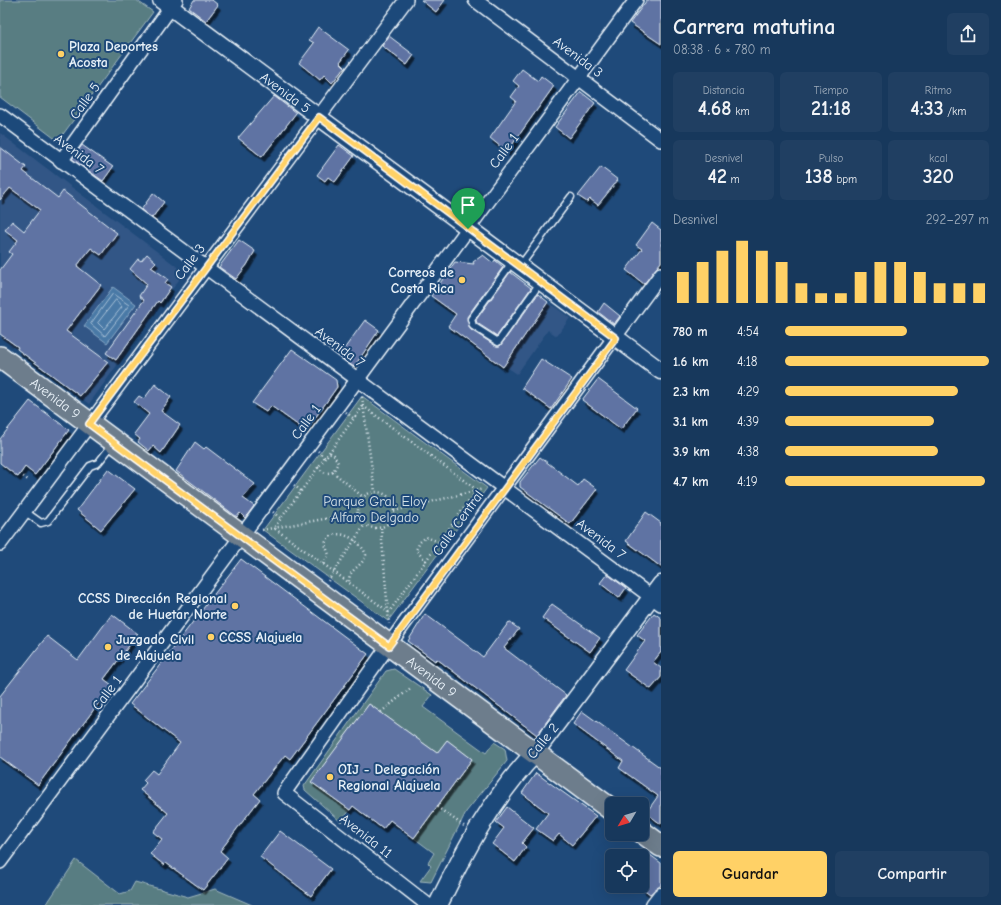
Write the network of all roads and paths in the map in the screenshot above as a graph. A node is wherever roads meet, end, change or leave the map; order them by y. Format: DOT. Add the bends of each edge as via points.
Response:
graph roads {
  1 [pos="406,0"];
  2 [pos="475,0"];
  3 [pos="636,0"];
  4 [pos="170,2"];
  5 [pos="578,77"];
  6 [pos="0,115"];
  7 [pos="319,117"];
  8 [pos="661,140"];
  9 [pos="61,161"];
  10 [pos="572,198"];
  11 [pos="468,229"];
  12 [pos="513,266"];
  13 [pos="206,267"];
  14 [pos="661,274"];
  15 [pos="537,288"];
  16 [pos="616,338"];
  17 [pos="0,357"];
  18 [pos="661,371"];
  19 [pos="359,386"];
  20 [pos="366,395"];
  21 [pos="357,396"];
  22 [pos="363,406"];
  23 [pos="350,407"];
  24 [pos="346,412"];
  25 [pos="342,418"];
  26 [pos="354,419"];
  27 [pos="89,424"];
  28 [pos="114,443"];
  29 [pos="322,445"];
  30 [pos="318,451"];
  31 [pos="329,452"];
  32 [pos="313,456"];
  33 [pos="326,458"];
  34 [pos="318,467"];
  35 [pos="333,472"];
  36 [pos="20,474"];
  37 [pos="297,479"];
  38 [pos="28,480"];
  39 [pos="293,484"];
  40 [pos="484,488"];
  41 [pos="504,488"];
  42 [pos="289,490"];
  43 [pos="478,490"];
  44 [pos="301,491"];
  45 [pos="375,492"];
  46 [pos="363,498"];
  47 [pos="277,506"];
  48 [pos="24,511"];
  49 [pos="394,511"];
  50 [pos="273,512"];
  51 [pos="358,513"];
  52 [pos="268,518"];
  53 [pos="281,519"];
  54 [pos="365,524"];
  55 [pos="264,525"];
  56 [pos="274,528"];
  57 [pos="381,528"];
  58 [pos="250,534"];
  59 [pos="264,534"];
  60 [pos="354,540"];
  61 [pos="439,542"];
  62 [pos="450,542"];
  63 [pos="0,544"];
  64 [pos="446,548"];
  65 [pos="442,554"];
  66 [pos="426,561"];
  67 [pos="323,564"];
  68 [pos="334,572"];
  69 [pos="321,577"];
  70 [pos="328,581"];
  71 [pos="349,583"];
  72 [pos="661,584"];
  73 [pos="334,586"];
  74 [pos="656,601"];
  75 [pos="389,612"];
  76 [pos="393,620"];
  77 [pos="383,622"];
  78 [pos="389,636"];
  79 [pos="412,687"];
  80 [pos="381,712"];
  81 [pos="535,753"];
  82 [pos="284,793"];
  83 [pos="605,805"];
  84 [pos="437,807"];
  85 [pos="462,825"];
  86 [pos="649,837"];
  87 [pos="661,846"];
  88 [pos="0,862"];
  89 [pos="661,896"];
  90 [pos="428,905"];
  91 [pos="438,905"];
  92 [pos="654,905"];
  1 -- 7 [label="street, Calle 3"];
  2 -- 5 [label="street, Avenida 3"];
  3 -- 5 [label="street, Calle 1"];
  4 -- 7 [label="street, Avenida 5"];
  4 -- 9 [label="street, Calle 5"];
  5 -- 8 [label="street, Avenida 3"];
  5 -- 11 [label="street, Calle 1"];
  6 -- 9 [label="street, Avenida 7"];
  7 -- 11 [label="street, Avenida 5"];
  7 -- 13 [label="street, Calle 3"];
  9 -- 13 [label="street, Avenida 7"];
  10 -- 12 [label="lane"];
  11 -- 12 [label="street, Avenida 5"];
  11 -- 19 [label="street, Calle 1"];
  12 -- 15 [label="street, Avenida 5"];
  12 -- 15 [label="lane" via="472,319 473,326 498,342"];
  13 -- 19 [label="street, Avenida 7"];
  13 -- 27 [label="street, Calle 3"];
  14 -- 16 [label="street, Calle Central"];
  15 -- 16 [label="street, Avenida 5"];
  16 -- 18 [label="street, Avenida 5"];
  16 -- 41 [label="street, Calle Central"];
  17 -- 27 [label="main road, Avenida 9"];
  19 -- 20 [label="path"];
  19 -- 21 [label="path"];
  19 -- 22 [label="path"];
  19 -- 41 [label="street, Avenida 7"];
  19 -- 58 [label="street, Calle 1"];
  22 -- 26 [label="path"];
  22 -- 43 [label="path"];
  22 -- 45 [label="path"];
  23 -- 24 [label="path"];
  24 -- 25 [label="path"];
  24 -- 26 [label="path"];
  26 -- 31 [label="path"];
  27 -- 28 [label="main road, Avenida 9"];
  27 -- 48 [label="street, Calle 3"];
  28 -- 48 [label="lane" via="98,463 90,466 48,521 41,523"];
  28 -- 58 [label="main road, Avenida 9"];
  29 -- 30 [label="path"];
  30 -- 32 [label="path"];
  30 -- 33 [label="path"];
  31 -- 33 [label="path"];
  31 -- 35 [label="path" via="338,463"];
  33 -- 34 [label="path"];
  34 -- 35 [label="path" via="327,474"];
  34 -- 44 [label="path"];
  35 -- 46 [label="path"];
  36 -- 38 [label="path"];
  37 -- 39 [label="path"];
  39 -- 42 [label="path"];
  39 -- 44 [label="path"];
  40 -- 43 [label="path"];
  41 -- 74 [label="street, Avenida 7"];
  41 -- 78 [label="street, Calle Central"];
  43 -- 49 [label="path"];
  43 -- 61 [label="path"];
  44 -- 53 [label="path"];
  45 -- 46 [label="path"];
  45 -- 49 [label="path" via="391,500"];
  46 -- 51 [label="path"];
  47 -- 50 [label="path"];
  48 -- 63 [label="street, Calle 3"];
  49 -- 57 [label="path" via="390,522"];
  50 -- 52 [label="path"];
  50 -- 53 [label="path"];
  51 -- 54 [label="path"];
  51 -- 56 [label="path"];
  53 -- 56 [label="path"];
  54 -- 57 [label="path"];
  54 -- 60 [label="path"];
  55 -- 58 [label="path"];
  56 -- 58 [label="path"];
  56 -- 67 [label="path"];
  57 -- 75 [label="path"];
  58 -- 59 [label="path"];
  58 -- 78 [label="main road, Avenida 9"];
  58 -- 88 [label="street, Calle 1"];
  60 -- 67 [label="path" via="336,533 330,536 325,544 329,555"];
  60 -- 68 [label="path"];
  60 -- 71 [label="path" via="366,555 360,565 351,570"];
  61 -- 64 [label="path"];
  61 -- 66 [label="path"];
  61 -- 66 [label="path" via="426,537 420,542 416,550"];
  62 -- 64 [label="path"];
  64 -- 65 [label="path"];
  66 -- 75 [label="path"];
  67 -- 68 [label="path"];
  68 -- 70 [label="path"];
  68 -- 71 [label="path"];
  69 -- 70 [label="path"];
  70 -- 73 [label="path"];
  71 -- 75 [label="path"];
  72 -- 74 [label="street, Calle 2"];
  74 -- 81 [label="street, Calle 2"];
  75 -- 78 [label="path"];
  76 -- 78 [label="path"];
  77 -- 78 [label="path"];
  78 -- 81 [label="main road, Avenida 9"];
  78 -- 82 [label="street, Calle Central"];
  79 -- 80 [label="path"];
  81 -- 83 [label="main road, Avenida 9"];
  81 -- 91 [label="main road, Calle 2" via="507,785 483,819 466,847"];
  82 -- 90 [label="street, Avenida 11"];
  84 -- 85 [label="path"];
  86 -- 87 [label="main road"];
  89 -- 92 [label="street"];
}
